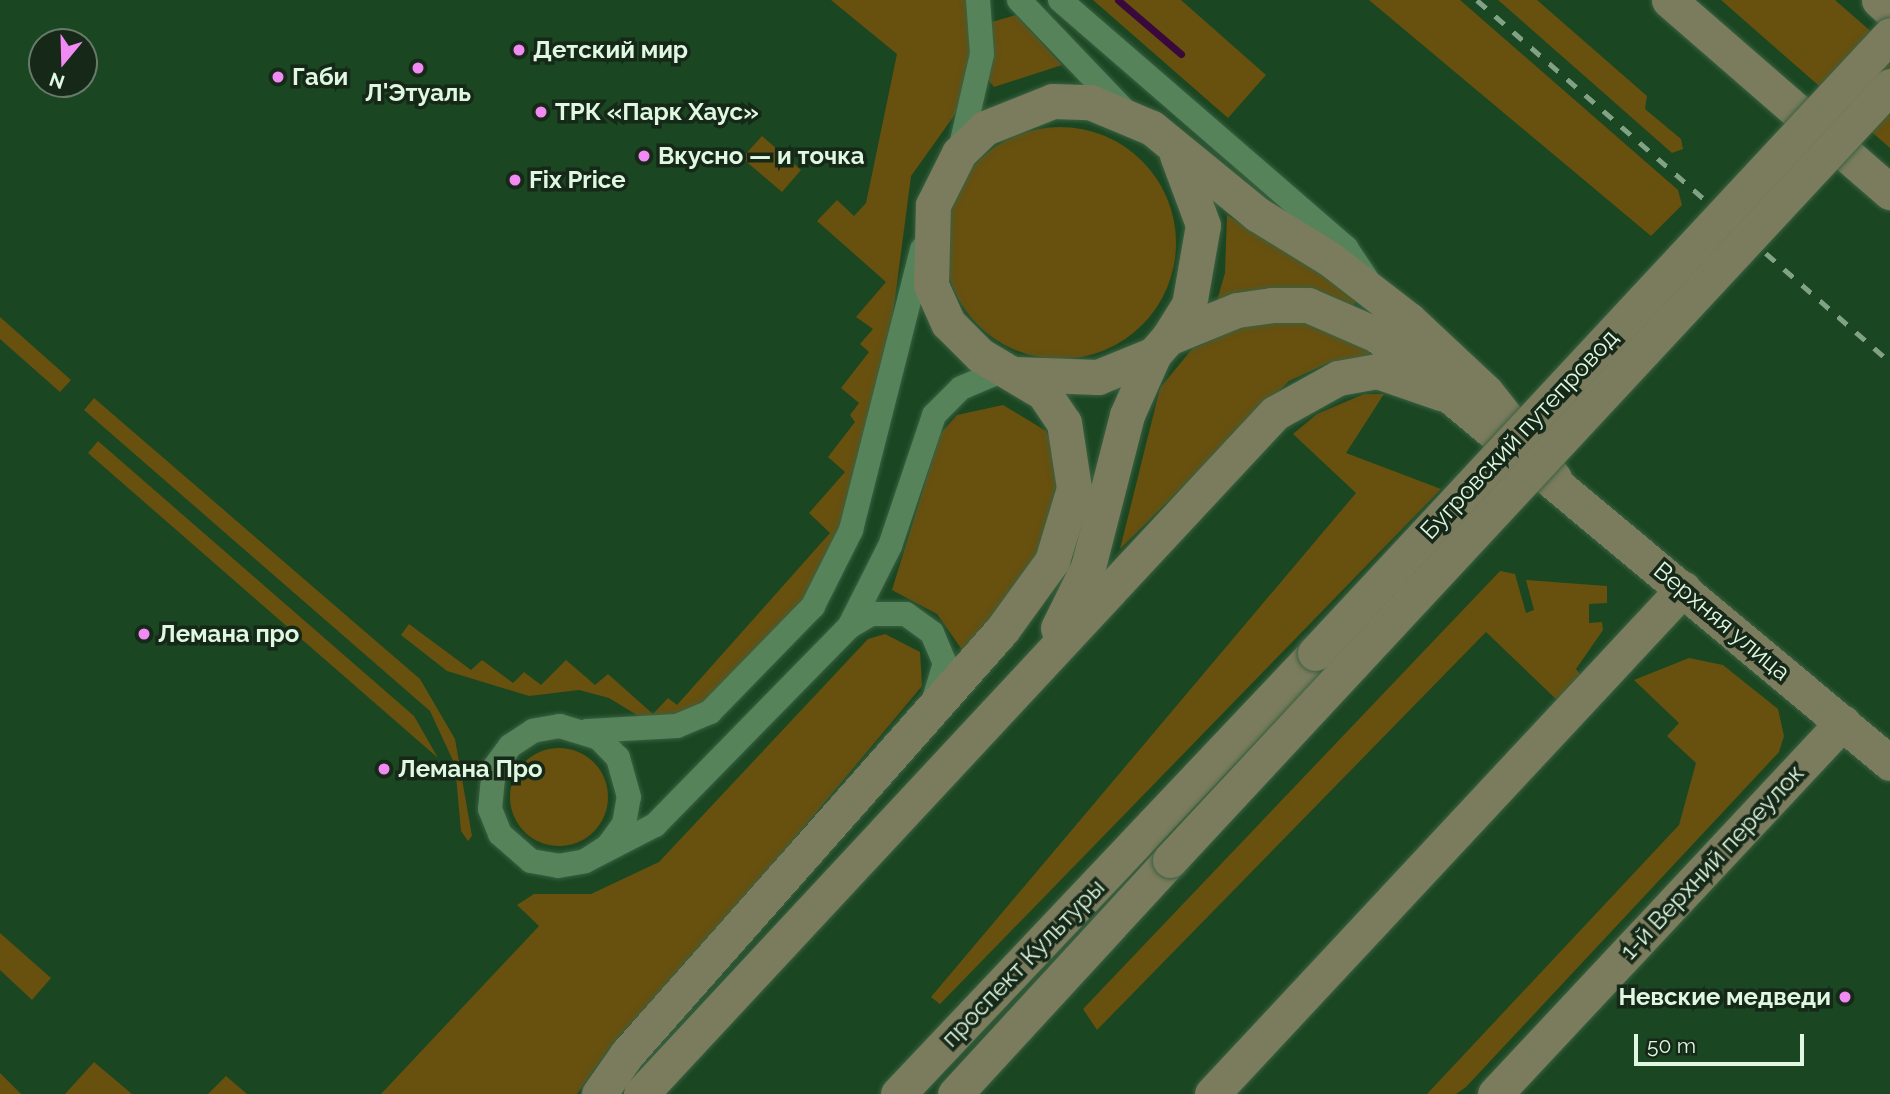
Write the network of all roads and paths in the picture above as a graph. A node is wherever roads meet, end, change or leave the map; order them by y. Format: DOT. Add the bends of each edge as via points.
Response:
graph roads {
  1 [pos="978,0"];
  2 [pos="1019,0"];
  3 [pos="1059,0"];
  4 [pos="1669,0"];
  5 [pos="1699,0"];
  6 [pos="1878,0"];
  7 [pos="1890,10"];
  8 [pos="1708,33"];
  9 [pos="1890,35"];
  10 [pos="1890,86"];
  11 [pos="1126,112"];
  12 [pos="1174,149"];
  13 [pos="959,153"];
  14 [pos="1890,192"];
  15 [pos="933,205"];
  16 [pos="1375,292"];
  17 [pos="1161,346"];
  18 [pos="1015,374"];
  19 [pos="1441,393"];
  20 [pos="1554,478"];
  21 [pos="1683,589"];
  22 [pos="849,627"];
  23 [pos="1027,679"];
  24 [pos="932,706"];
  25 [pos="1843,722"];
  26 [pos="587,731"];
  27 [pos="1890,763"];
  28 [pos="1148,833"];
  29 [pos="1170,860"];
  30 [pos="585,861"];
  31 [pos="599,1094"];
  32 [pos="641,1094"];
  33 [pos="898,1094"];
  34 [pos="955,1094"];
  35 [pos="1212,1094"];
  36 [pos="1495,1094"];
  1 -- 13 [label="street" via="982,54"];
  2 -- 11 [label="street"];
  3 -- 16 [label="street" via="1346,248"];
  4 -- 8 [label="main road"];
  5 -- 8 [label="main road"];
  6 -- 7 [label="main road"];
  8 -- 14 [label="main road"];
  9 -- 28 [label="main road, Бугровский путепровод, bridge"];
  10 -- 29 [label="main road, Бугровский путепровод, bridge"];
  11 -- 12 [label="main road, Верхняя улица"];
  11 -- 13 [label="main road" via="1090,102 1041,104 985,128"];
  12 -- 16 [label="main road, Верхняя улица" via="1256,214"];
  12 -- 17 [label="main road" via="1203,225 1189,305"];
  13 -- 15 [label="main road"];
  15 -- 18 [label="main road" via="931,285 948,323 980,355"];
  15 -- 26 [label="street" via="864,488 834,571 813,606 710,712 677,726"];
  16 -- 20 [label="main road, Верхняя улица" via="1486,391"];
  17 -- 18 [label="main road, Верхняя улица" via="1098,377"];
  17 -- 19 [label="main road, Верхняя улица" via="1237,310 1308,305 1377,335"];
  17 -- 23 [label="main road" via="1127,415 1088,567 1072,606"];
  18 -- 22 [label="street" via="994,374 961,388 934,415 890,546"];
  18 -- 24 [label="main road" via="1044,393 1064,423 1074,488 1052,561 1034,592"];
  19 -- 20 [label="main road, Верхняя улица"];
  19 -- 23 [label="main road" via="1377,371 1304,392 1275,413"];
  20 -- 21 [label="main road, Верхняя улица"];
  21 -- 25 [label="main road, Верхняя улица"];
  21 -- 35 [label="main road"];
  22 -- 24 [label="street" via="871,614 906,614 932,632 945,663"];
  22 -- 30 [label="street" via="655,825"];
  23 -- 32 [label="main road"];
  24 -- 31 [label="main road"];
  25 -- 27 [label="main road, Верхняя улица"];
  25 -- 36 [label="main road, 1-й Верхний переулок"];
  26 -- 30 [label="street" via="618,758 629,797 617,836"];
  26 -- 30 [label="street" via="546,727 520,737 494,768 488,795 493,822 519,854 558,866"];
  28 -- 33 [label="main road, проспект Культуры"];
  29 -- 34 [label="main road, проспект Культуры"];
}
